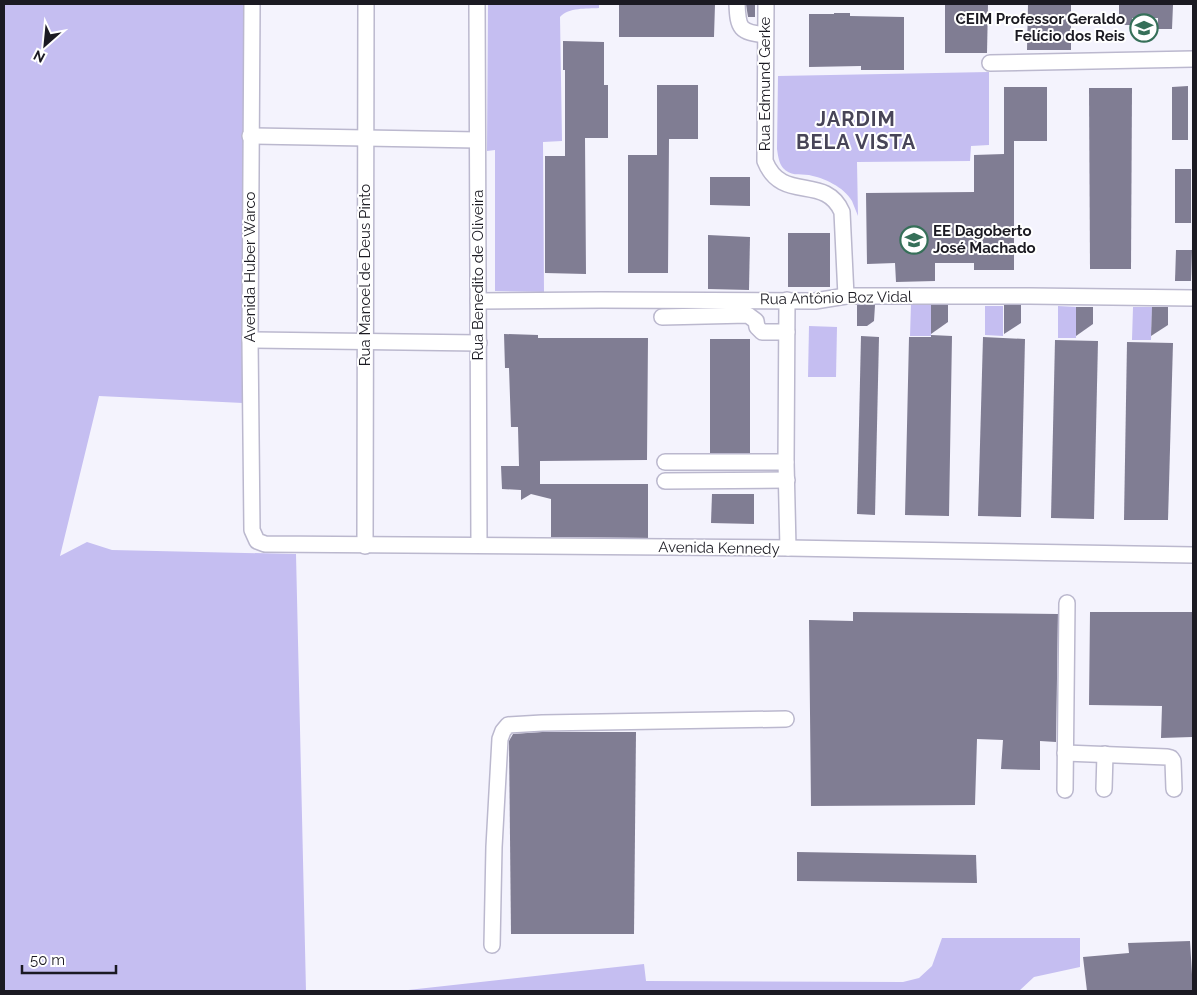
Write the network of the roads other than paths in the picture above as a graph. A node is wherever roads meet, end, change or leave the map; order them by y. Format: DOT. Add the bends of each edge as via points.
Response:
graph roads {
  1 [pos="252,4"];
  2 [pos="366,4"];
  3 [pos="477,4"];
  4 [pos="738,4"];
  5 [pos="766,4"];
  6 [pos="765,35"];
  7 [pos="1193,59"];
  8 [pos="990,63"];
  9 [pos="250,136"];
  10 [pos="366,138"];
  11 [pos="477,140"];
  12 [pos="846,296"];
  13 [pos="1193,298"];
  14 [pos="787,300"];
  15 [pos="478,301"];
  16 [pos="662,318"];
  17 [pos="787,332"];
  18 [pos="250,340"];
  19 [pos="365,342"];
  20 [pos="479,344"];
  21 [pos="665,462"];
  22 [pos="786,462"];
  23 [pos="786,480"];
  24 [pos="665,481"];
  25 [pos="252,530"];
  26 [pos="365,546"];
  27 [pos="479,546"];
  28 [pos="788,548"];
  29 [pos="1193,555"];
  30 [pos="1067,603"];
  31 [pos="786,719"];
  32 [pos="1065,753"];
  33 [pos="1105,754"];
  34 [pos="1104,789"];
  35 [pos="1174,789"];
  36 [pos="1065,790"];
  37 [pos="492,946"];
  1 -- 9 [label="street, Avenida Huber Warco"];
  2 -- 10 [label="street, Rua Manoel de Deus Pinto"];
  3 -- 11 [label="street, Rua Benedito de Oliveira"];
  4 -- 6 [label="street" via="740,27 749,33"];
  5 -- 6 [label="street, Rua Edmund Gerke"];
  6 -- 12 [label="street, Rua Edmund Gerke" via="765,161 769,171 786,185 822,192 838,202 842,212"];
  7 -- 8 [label="street"];
  9 -- 10 [label="street"];
  9 -- 18 [label="street, Avenida Huber Warco"];
  10 -- 11 [label="street"];
  10 -- 19 [label="street, Rua Manoel de Deus Pinto"];
  11 -- 15 [label="street, Rua Benedito de Oliveira"];
  12 -- 13 [label="street, Rua Antônio Boz Vidal"];
  12 -- 14 [label="street, Rua Antônio Boz Vidal" via="815,301"];
  14 -- 15 [label="street, Rua Antônio Boz Vidal"];
  14 -- 17 [label="street"];
  15 -- 20 [label="street, Rua Benedito de Oliveira"];
  16 -- 17 [label="street" via="748,315 762,332"];
  17 -- 22 [label="street"];
  18 -- 19 [label="street"];
  18 -- 25 [label="street, Avenida Huber Warco"];
  19 -- 20 [label="street"];
  19 -- 26 [label="street, Rua Manoel de Deus Pinto"];
  20 -- 27 [label="street, Rua Benedito de Oliveira"];
  21 -- 22 [label="street"];
  22 -- 23 [label="street"];
  23 -- 24 [label="street"];
  23 -- 28 [label="street"];
  25 -- 26 [label="street, Avenida Kennedy" via="257,541 265,544"];
  26 -- 27 [label="street, Avenida Kennedy"];
  27 -- 28 [label="street, Avenida Kennedy"];
  28 -- 29 [label="street, Avenida Kennedy"];
  30 -- 32 [label="street"];
  31 -- 37 [label="street" via="508,725 500,739"];
  32 -- 33 [label="street"];
  32 -- 36 [label="street"];
  33 -- 34 [label="street"];
  33 -- 35 [label="street" via="1172,758"];
}
